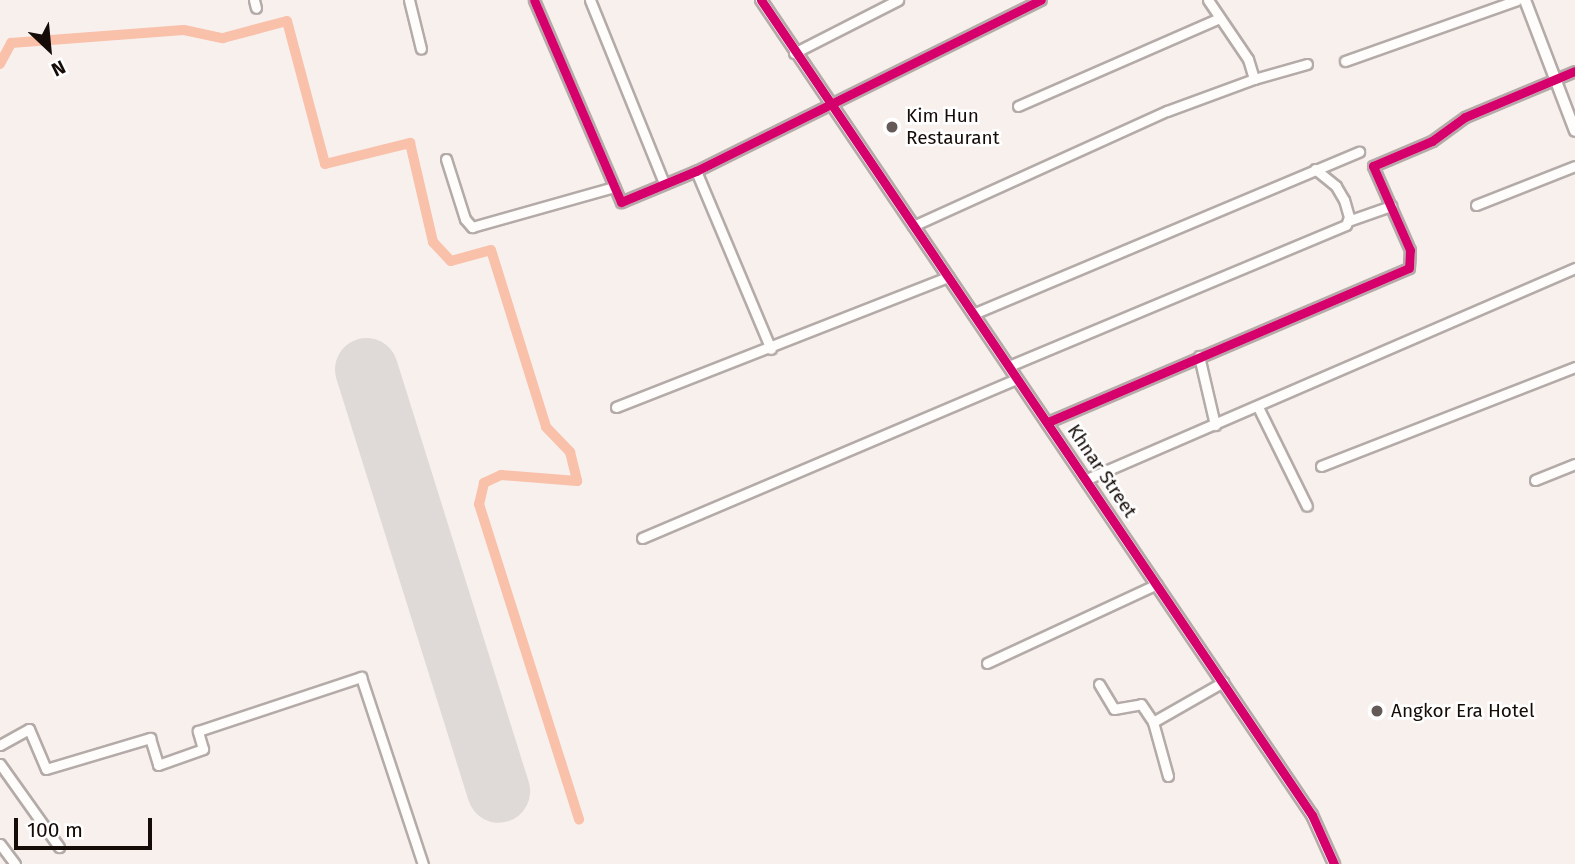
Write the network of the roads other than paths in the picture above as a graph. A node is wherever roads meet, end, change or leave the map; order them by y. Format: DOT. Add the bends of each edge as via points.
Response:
graph roads {
  1 [pos="409,0"];
  2 [pos="534,0"];
  3 [pos="590,0"];
  4 [pos="761,0"];
  5 [pos="898,0"];
  6 [pos="1041,0"];
  7 [pos="1208,0"];
  8 [pos="1517,0"];
  9 [pos="1525,0"];
  10 [pos="1219,18"];
  11 [pos="421,49"];
  12 [pos="794,53"];
  13 [pos="1345,61"];
  14 [pos="1307,64"];
  15 [pos="1575,71"];
  16 [pos="1254,79"];
  17 [pos="1555,80"];
  18 [pos="828,105"];
  19 [pos="1018,106"];
  20 [pos="1575,131"];
  21 [pos="1359,152"];
  22 [pos="446,159"];
  23 [pos="1575,166"];
  24 [pos="1315,169"];
  25 [pos="696,171"];
  26 [pos="664,183"];
  27 [pos="614,187"];
  28 [pos="1476,205"];
  29 [pos="1391,206"];
  30 [pos="1348,221"];
  31 [pos="913,226"];
  32 [pos="1575,268"];
  33 [pos="948,277"];
  34 [pos="973,314"];
  35 [pos="771,349"];
  36 [pos="1199,356"];
  37 [pos="1009,366"];
  38 [pos="1575,367"];
  39 [pos="1017,379"];
  40 [pos="616,407"];
  41 [pos="1258,407"];
  42 [pos="1048,422"];
  43 [pos="1215,425"];
  44 [pos="1575,464"];
  45 [pos="1321,466"];
  46 [pos="1087,479"];
  47 [pos="1535,480"];
  48 [pos="1307,506"];
  49 [pos="642,538"];
  50 [pos="1157,584"];
  51 [pos="987,663"];
  52 [pos="1223,682"];
  53 [pos="1099,684"];
  54 [pos="1153,722"];
  55 [pos="0,746"];
  56 [pos="0,764"];
  57 [pos="1168,776"];
  58 [pos="0,844"];
  59 [pos="59,847"];
  60 [pos="15,864"];
  61 [pos="423,864"];
  62 [pos="1334,864"];
  1 -- 11 [label="street"];
  2 -- 27 [label="street"];
  3 -- 26 [label="street"];
  4 -- 12 [label="street, Khnar Street"];
  5 -- 12 [label="street"];
  6 -- 18 [label="street"];
  7 -- 10 [label="street"];
  8 -- 13 [label="street"];
  9 -- 17 [label="street"];
  10 -- 16 [label="street" via="1248,59"];
  10 -- 19 [label="street"];
  12 -- 18 [label="street, Khnar Street"];
  14 -- 16 [label="street"];
  15 -- 17 [label="street"];
  16 -- 31 [label="street" via="1035,168"];
  17 -- 20 [label="street"];
  17 -- 29 [label="street" via="1465,117 1432,141 1373,166"];
  18 -- 25 [label="street"];
  18 -- 31 [label="street, Khnar Street"];
  21 -- 24 [label="street"];
  22 -- 27 [label="street" via="472,228"];
  23 -- 28 [label="street"];
  24 -- 30 [label="street" via="1336,186 1348,209"];
  24 -- 34 [label="street"];
  25 -- 26 [label="street"];
  25 -- 35 [label="street"];
  26 -- 27 [label="street" via="621,202"];
  29 -- 30 [label="street"];
  29 -- 36 [label="street" via="1410,250 1409,268"];
  30 -- 37 [label="street"];
  31 -- 33 [label="street, Khnar Street"];
  32 -- 41 [label="street"];
  33 -- 34 [label="street, Khnar Street"];
  33 -- 35 [label="street"];
  34 -- 37 [label="street, Khnar Street"];
  35 -- 40 [label="street"];
  36 -- 42 [label="street"];
  36 -- 43 [label="street"];
  37 -- 39 [label="street, Khnar Street"];
  38 -- 45 [label="street"];
  39 -- 42 [label="street, Khnar Street"];
  39 -- 49 [label="street"];
  41 -- 43 [label="street"];
  41 -- 48 [label="street"];
  42 -- 46 [label="street, Khnar Street"];
  43 -- 46 [label="street"];
  44 -- 47 [label="street"];
  46 -- 50 [label="street, Khnar Street"];
  50 -- 51 [label="street"];
  50 -- 52 [label="street, Khnar Street"];
  52 -- 54 [label="street"];
  52 -- 62 [label="street, Khnar Street" via="1312,815"];
  53 -- 54 [label="street" via="1114,709 1141,704"];
  54 -- 57 [label="street"];
  55 -- 61 [label="street" via="29,729 46,769 150,738 158,765 203,749 198,731 361,677"];
  56 -- 59 [label="street"];
  58 -- 60 [label="street"];
}
